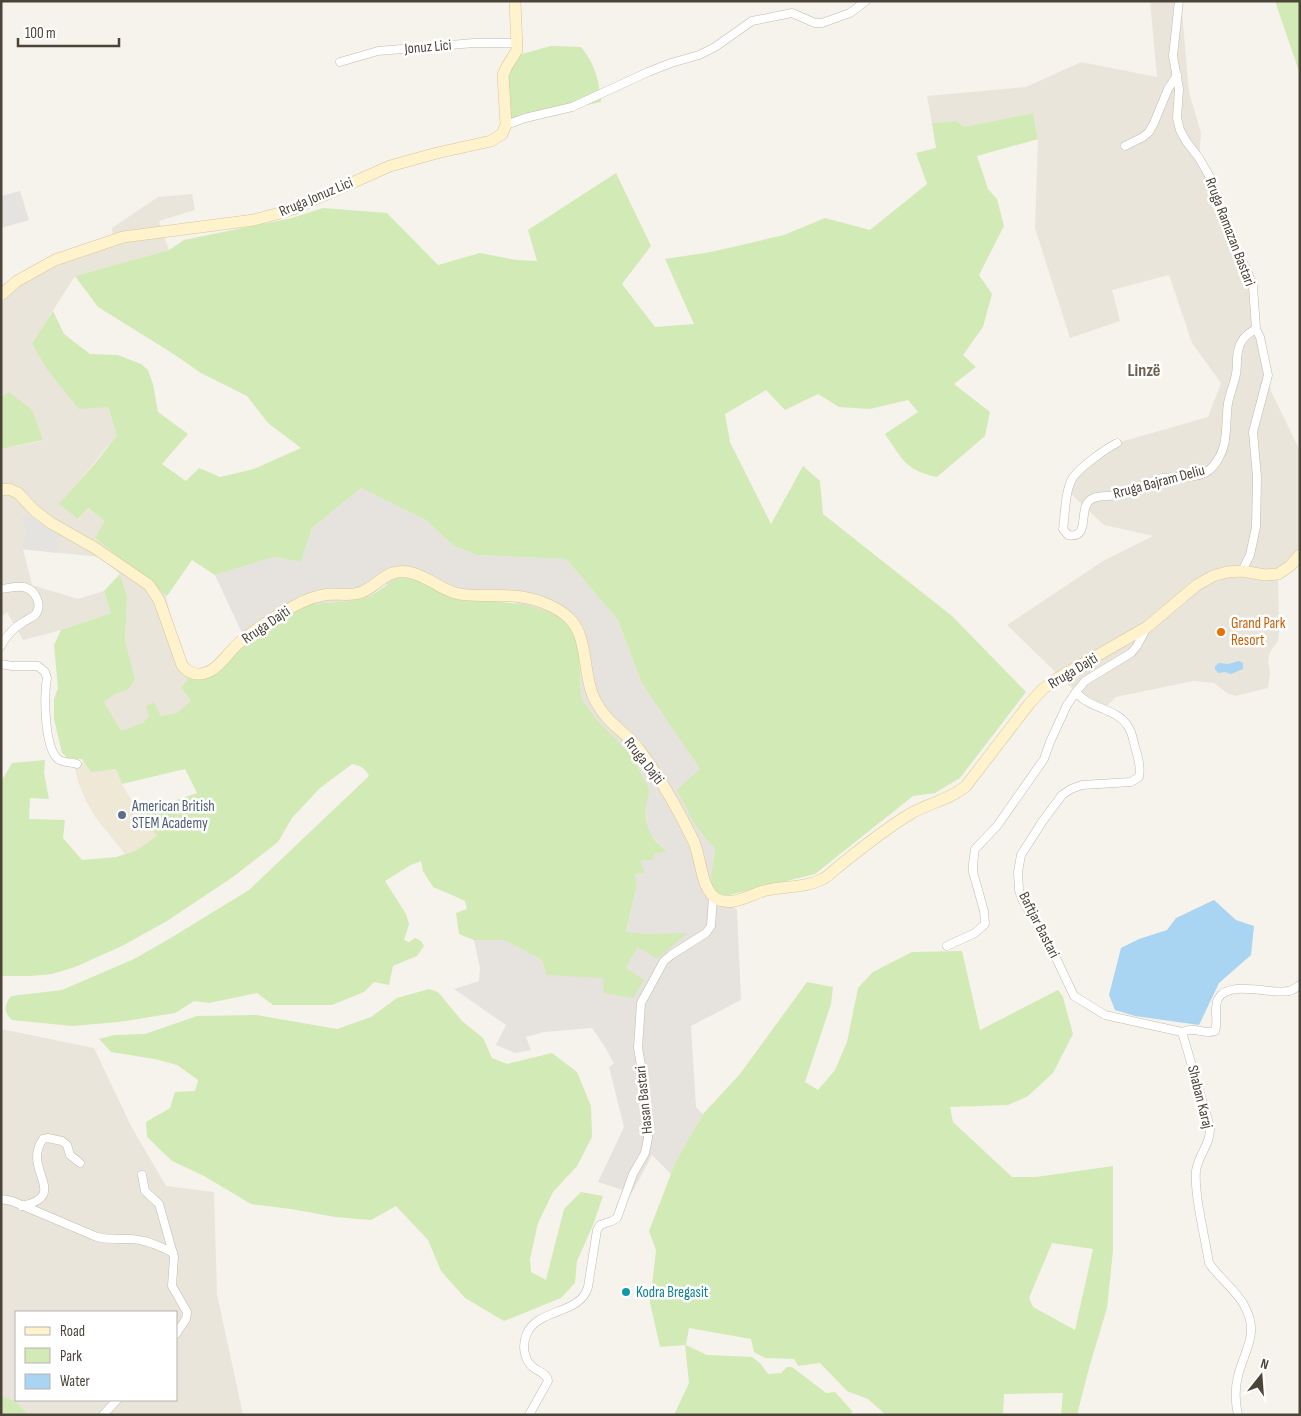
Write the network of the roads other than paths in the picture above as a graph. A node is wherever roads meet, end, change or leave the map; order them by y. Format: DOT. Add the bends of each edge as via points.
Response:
graph roads {
  1 [pos="515,1"];
  2 [pos="866,1"];
  3 [pos="1180,1"];
  4 [pos="518,43"];
  5 [pos="340,62"];
  6 [pos="1177,75"];
  7 [pos="506,125"];
  8 [pos="1125,146"];
  9 [pos="1,295"];
  10 [pos="1256,329"];
  11 [pos="1117,443"];
  12 [pos="1,490"];
  13 [pos="1300,554"];
  14 [pos="1242,571"];
  15 [pos="1,589"];
  16 [pos="1147,627"];
  17 [pos="1,646"];
  18 [pos="1,664"];
  19 [pos="1076,692"];
  20 [pos="77,764"];
  21 [pos="713,897"];
  22 [pos="947,946"];
  23 [pos="1300,985"];
  24 [pos="1182,1032"];
  25 [pos="80,1163"];
  26 [pos="142,1175"];
  27 [pos="1,1200"];
  28 [pos="22,1206"];
  29 [pos="173,1253"];
  30 [pos="178,1331"];
  31 [pos="116,1401"];
  32 [pos="104,1415"];
  33 [pos="529,1415"];
  34 [pos="1238,1415"];
  1 -- 4 [label="main road"];
  2 -- 7 [label="street" via="850,12 822,23 815,24 792,13 752,21 715,48 699,55 656,69 572,107"];
  3 -- 6 [label="street, Rruga Ramazan Bastari" via="1173,56"];
  4 -- 5 [label="street, Jonuz Lici" via="474,43 378,51"];
  4 -- 7 [label="main road" via="518,50 504,75"];
  6 -- 8 [label="street" via="1149,132"];
  6 -- 10 [label="street, Rruga Ramazan Bastari" via="1180,130 1211,179 1226,230 1247,270 1252,286"];
  7 -- 9 [label="main road, Rruga Jonuz Lici" via="502,134 491,141 390,166 276,214 254,220 123,237 55,260 17,281"];
  10 -- 11 [label="street, Rruga Bajram Deliu" via="1241,341 1237,352 1224,446 1218,461 1200,474 1163,478 1117,495 1093,498 1083,511 1082,531 1068,535 1063,529 1073,477"];
  10 -- 14 [label="street, Rruga Ramazan Bastari" via="1268,375 1253,432 1257,459 1256,527 1250,555"];
  12 -- 21 [label="main road, Rruga Dajti" via="18,493 51,523 149,584 159,600 182,665 196,674 213,669 238,644 298,604 320,596 362,593 385,576 399,571 414,573 444,589 467,596 513,596 556,609 577,629 588,684 604,717 636,745 672,797 694,843 706,886"];
  13 -- 14 [label="main road, Rruga Dajti" via="1278,574"];
  14 -- 16 [label="main road, Rruga Dajti" via="1213,576 1197,585"];
  15 -- 17 [label="street" via="28,588 38,603 34,616 10,632"];
  16 -- 19 [label="street" via="1131,653 1085,681"];
  16 -- 21 [label="main road, Rruga Dajti" via="1043,689 966,786 938,803 914,812 858,850 824,879 802,886 767,890 734,901"];
  18 -- 20 [label="street" via="43,668 47,678 45,720 53,753 64,762"];
  19 -- 22 [label="street" via="1044,758 997,826 975,849 973,872 985,924 976,933"];
  19 -- 24 [label="street, Baftjar Bastari" via="1082,700 1126,723 1139,762 1139,777 1131,782 1082,785 1062,795 1021,855 1019,890 1074,996 1105,1015"];
  21 -- 33 [label="street, Hasan Bastari" via="711,926 706,934 664,962 642,1003 638,1048 647,1148 633,1174 617,1218 600,1225 597,1230 586,1293 572,1306 529,1329 524,1348 528,1360 548,1380"];
  23 -- 24 [label="street" via="1290,991 1228,991 1216,1004 1215,1031 1196,1029"];
  24 -- 34 [label="street, Shaban Karaj" via="1210,1127 1196,1179 1209,1263 1236,1293 1252,1330 1238,1376"];
  25 -- 28 [label="street" via="70,1155 62,1140 43,1139 36,1163 45,1187 44,1194 40,1200"];
  26 -- 29 [label="street" via="146,1191 159,1204"];
  27 -- 28 [label="street"];
  28 -- 29 [label="street" via="97,1237 140,1240"];
  29 -- 30 [label="street" via="172,1286 187,1315"];
  31 -- 32 [label="street"];
}
